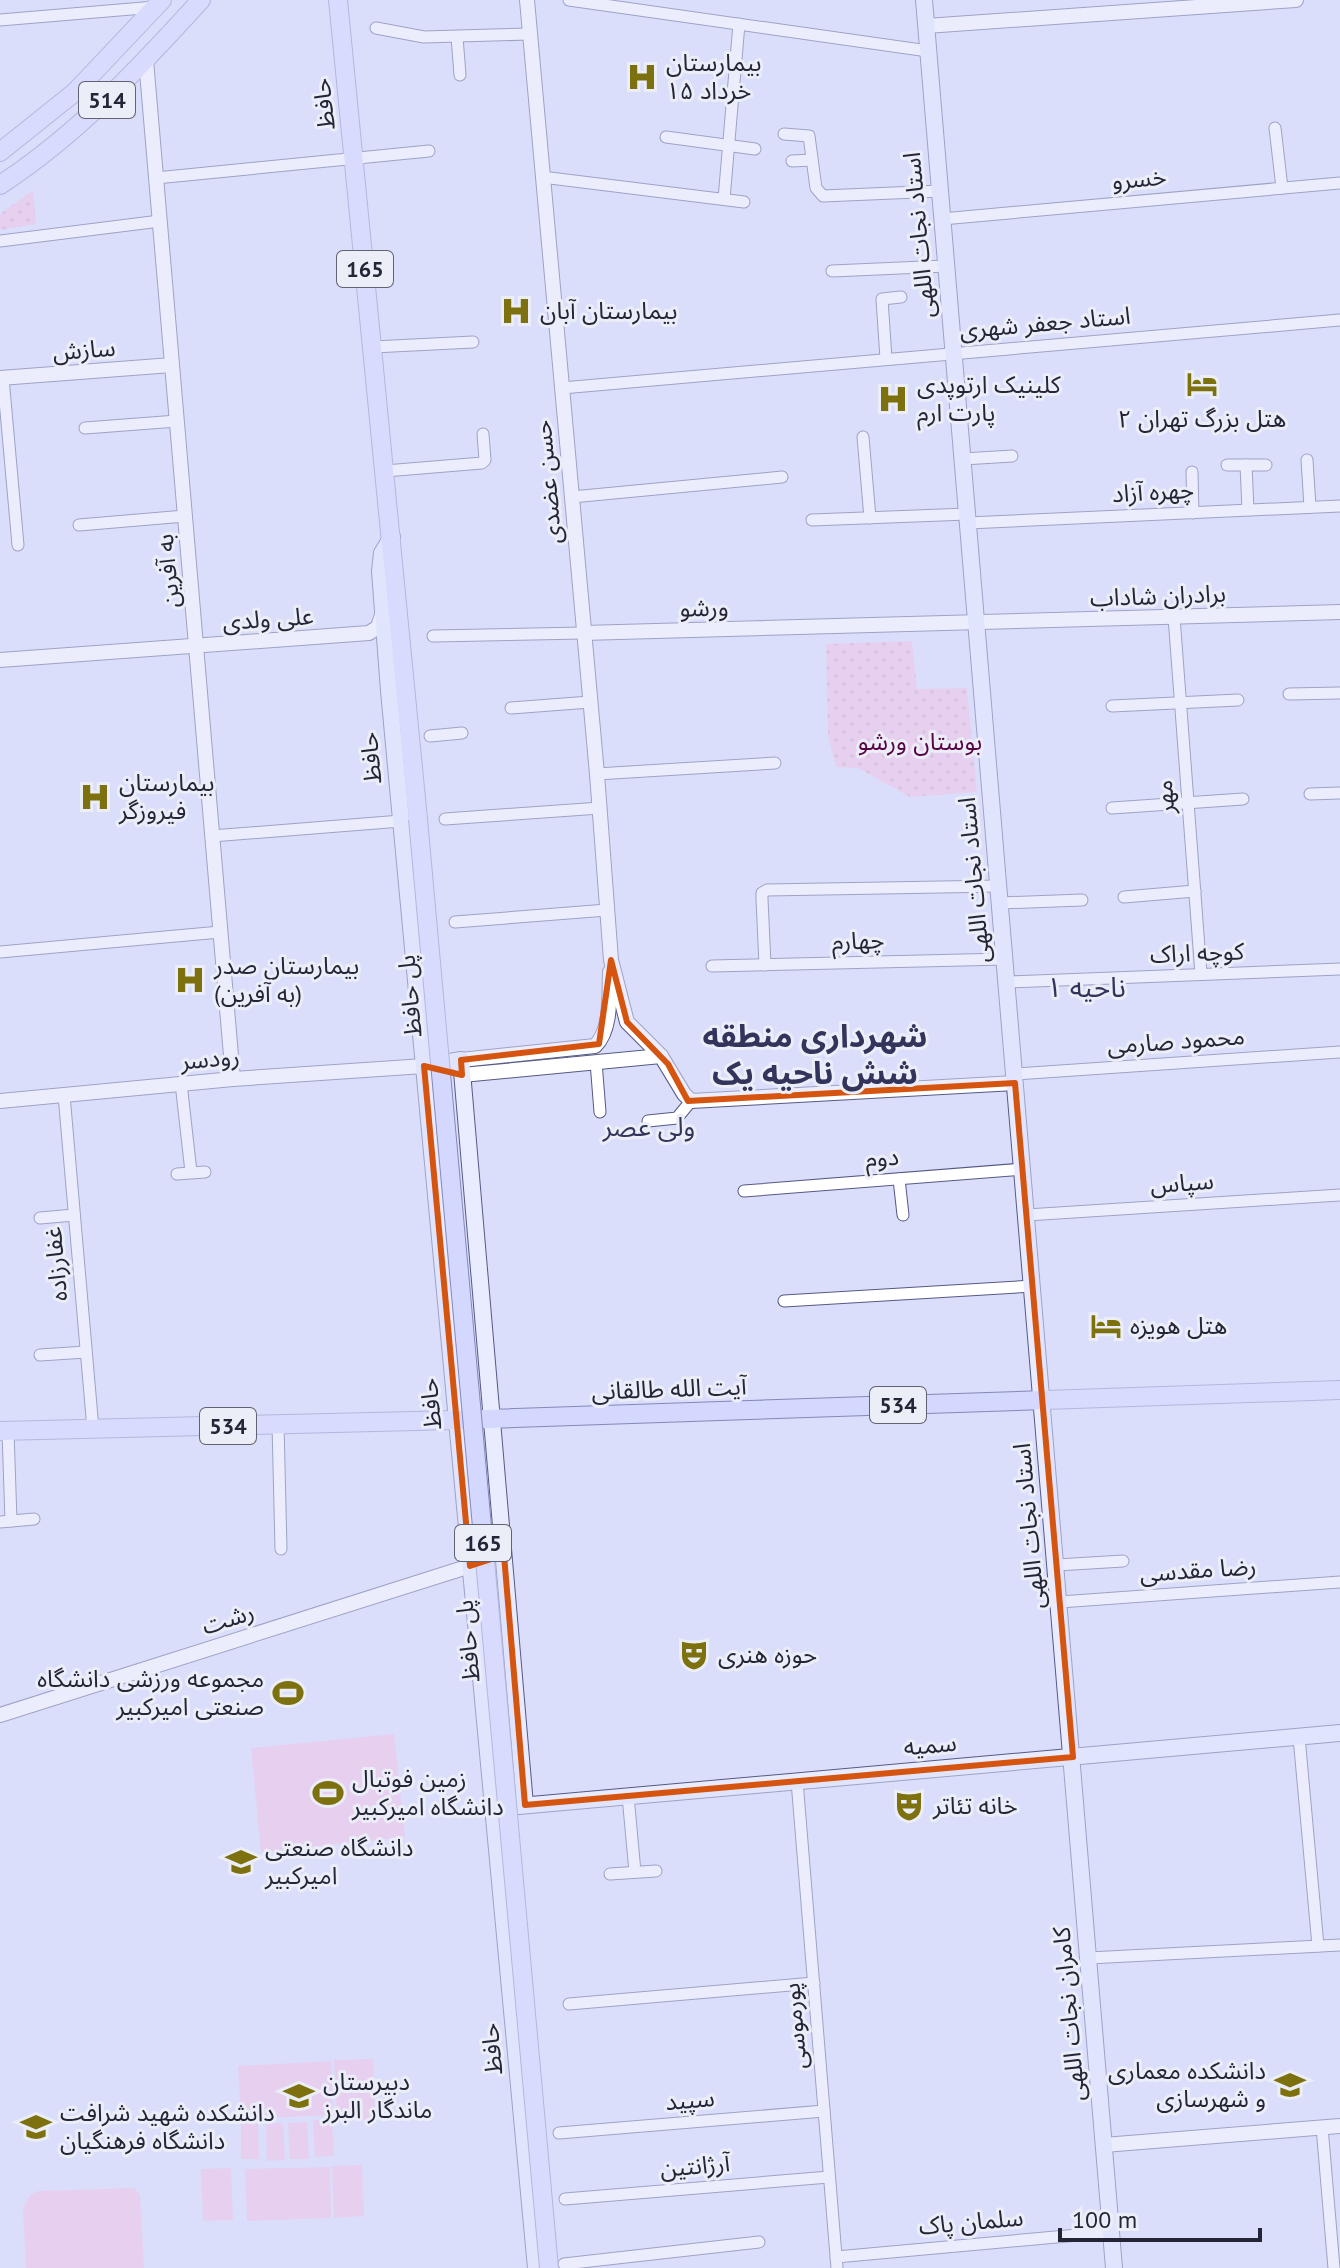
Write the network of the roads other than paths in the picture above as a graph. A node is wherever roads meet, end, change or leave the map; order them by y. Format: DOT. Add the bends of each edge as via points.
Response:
graph roads {
  1 [pos="201,0"];
  2 [pos="338,0"];
  3 [pos="527,0"];
  4 [pos="569,0"];
  5 [pos="662,0"];
  6 [pos="924,0"];
  7 [pos="1296,0"];
  8 [pos="159,3"];
  9 [pos="659,13"];
  10 [pos="0,20"];
  11 [pos="739,24"];
  12 [pos="926,26"];
  13 [pos="376,28"];
  14 [pos="530,34"];
  15 [pos="457,37"];
  16 [pos="928,51"];
  17 [pos="146,60"];
  18 [pos="460,75"];
  19 [pos="1275,128"];
  20 [pos="784,134"];
  21 [pos="666,137"];
  22 [pos="728,146"];
  23 [pos="755,149"];
  24 [pos="429,151"];
  25 [pos="0,152"];
  26 [pos="354,158"];
  27 [pos="812,160"];
  28 [pos="792,161"];
  29 [pos="542,177"];
  30 [pos="156,178"];
  31 [pos="1340,183"];
  32 [pos="0,185"];
  33 [pos="1282,188"];
  34 [pos="940,191"];
  35 [pos="724,199"];
  36 [pos="744,202"];
  37 [pos="942,219"];
  38 [pos="160,221"];
  39 [pos="0,241"];
  40 [pos="946,266"];
  41 [pos="832,271"];
  42 [pos="901,297"];
  43 [pos="1340,320"];
  44 [pos="473,342"];
  45 [pos="373,347"];
  46 [pos="954,353"];
  47 [pos="886,359"];
  48 [pos="172,365"];
  49 [pos="2,378"];
  50 [pos="562,388"];
  51 [pos="177,421"];
  52 [pos="85,428"];
  53 [pos="483,434"];
  54 [pos="863,437"];
  55 [pos="1012,456"];
  56 [pos="963,459"];
  57 [pos="1307,460"];
  58 [pos="1227,465"];
  59 [pos="1246,465"];
  60 [pos="1266,465"];
  61 [pos="385,471"];
  62 [pos="1192,472"];
  63 [pos="782,477"];
  64 [pos="572,497"];
  65 [pos="1340,506"];
  66 [pos="1310,507"];
  67 [pos="1248,510"];
  68 [pos="1193,513"];
  69 [pos="185,516"];
  70 [pos="870,518"];
  71 [pos="968,518"];
  72 [pos="812,520"];
  73 [pos="79,525"];
  74 [pos="392,537"];
  75 [pos="18,545"];
  76 [pos="383,612"];
  77 [pos="1340,612"];
  78 [pos="1174,617"];
  79 [pos="976,623"];
  80 [pos="583,633"];
  81 [pos="433,636"];
  82 [pos="196,647"];
  83 [pos="0,660"];
  84 [pos="1340,693"];
  85 [pos="1289,694"];
  86 [pos="1238,700"];
  87 [pos="590,702"];
  88 [pos="1180,703"];
  89 [pos="1112,706"];
  90 [pos="511,708"];
  91 [pos="462,733"];
  92 [pos="430,736"];
  93 [pos="775,763"];
  94 [pos="597,774"];
  95 [pos="1340,793"];
  96 [pos="1310,794"];
  97 [pos="1243,799"];
  98 [pos="1188,803"];
  99 [pos="600,808"];
  100 [pos="1112,808"];
  101 [pos="445,819"];
  102 [pos="409,820"];
  103 [pos="212,836"];
  104 [pos="1195,891"];
  105 [pos="1000,895"];
  106 [pos="1124,897"];
  107 [pos="1082,900"];
  108 [pos="607,910"];
  109 [pos="455,922"];
  110 [pos="220,932"];
  111 [pos="0,952"];
  112 [pos="1005,959"];
  113 [pos="611,960"];
  114 [pos="765,965"];
  115 [pos="712,966"];
  116 [pos="1340,969"];
  117 [pos="1201,974"];
  118 [pos="1007,982"];
  119 [pos="1340,1052"];
  120 [pos="661,1056"];
  121 [pos="596,1062"];
  122 [pos="424,1066"];
  123 [pos="462,1067"];
  124 [pos="1015,1078"];
  125 [pos="233,1079"];
  126 [pos="181,1083"];
  127 [pos="64,1095"];
  128 [pos="0,1101"];
  129 [pos="691,1101"];
  130 [pos="600,1112"];
  131 [pos="648,1121"];
  132 [pos="1023,1169"];
  133 [pos="191,1172"];
  134 [pos="205,1172"];
  135 [pos="177,1174"];
  136 [pos="899,1179"];
  137 [pos="744,1191"];
  138 [pos="1340,1195"];
  139 [pos="74,1215"];
  140 [pos="903,1215"];
  141 [pos="1027,1215"];
  142 [pos="40,1218"];
  143 [pos="478,1237"];
  144 [pos="440,1240"];
  145 [pos="1033,1286"];
  146 [pos="483,1297"];
  147 [pos="446,1299"];
  148 [pos="784,1301"];
  149 [pos="86,1352"];
  150 [pos="40,1355"];
  151 [pos="1340,1390"];
  152 [pos="1043,1400"];
  153 [pos="493,1419"];
  154 [pos="456,1420"];
  155 [pos="278,1424"];
  156 [pos="93,1429"];
  157 [pos="4,1431"];
  158 [pos="34,1519"];
  159 [pos="6,1522"];
  160 [pos="281,1549"];
  161 [pos="504,1555"];
  162 [pos="1123,1561"];
  163 [pos="1057,1565"];
  164 [pos="470,1566"];
  165 [pos="1340,1582"];
  166 [pos="1060,1602"];
  167 [pos="0,1715"];
  168 [pos="1340,1733"];
  169 [pos="1299,1737"];
  170 [pos="1073,1757"];
  171 [pos="797,1781"];
  172 [pos="628,1796"];
  173 [pos="525,1805"];
  174 [pos="494,1808"];
  175 [pos="656,1871"];
  176 [pos="635,1872"];
  177 [pos="610,1874"];
  178 [pos="1340,1945"];
  179 [pos="1318,1946"];
  180 [pos="1089,1958"];
  181 [pos="814,1983"];
  182 [pos="569,2004"];
  183 [pos="824,2111"];
  184 [pos="1340,2126"];
  185 [pos="1322,2127"];
  186 [pos="559,2133"];
  187 [pos="1104,2145"];
  188 [pos="829,2177"];
  189 [pos="565,2199"];
  190 [pos="1111,2232"];
  191 [pos="759,2242"];
  192 [pos="836,2262"];
  193 [pos="557,2266"];
  194 [pos="536,2268"];
  195 [pos="1114,2268"];
  196 [pos="1334,2268"];
  1 -- 17 [label="main road, 514"];
  2 -- 26 [label="main road, حافظ / 165"];
  3 -- 14 [label="street, حسن عضدی"];
  4 -- 9 [label="street"];
  5 -- 9 [label="street"];
  6 -- 12 [label="main road, استاد نجات اللهی"];
  7 -- 12 [label="street"];
  8 -- 10 [label="street"];
  8 -- 25 [label="main road, 514" via="75,92"];
  9 -- 11 [label="street"];
  11 -- 16 [label="street"];
  11 -- 22 [label="street"];
  12 -- 16 [label="main road, استاد نجات اللهی"];
  13 -- 15 [label="street"];
  14 -- 15 [label="street"];
  14 -- 29 [label="street, حسن عضدی"];
  15 -- 18 [label="street"];
  16 -- 34 [label="main road, استاد نجات اللهی"];
  17 -- 30 [label="street, به آفرین"];
  17 -- 32 [label="main road, 514" via="38,161"];
  19 -- 33 [label="street"];
  20 -- 27 [label="street" via="809,136"];
  21 -- 22 [label="street"];
  22 -- 23 [label="street"];
  22 -- 35 [label="street"];
  24 -- 26 [label="street"];
  26 -- 30 [label="street"];
  26 -- 45 [label="main road, حافظ / 165"];
  27 -- 28 [label="street"];
  27 -- 34 [label="street" via="817,192 823,196"];
  29 -- 35 [label="street"];
  29 -- 50 [label="street, حسن عضدی"];
  30 -- 38 [label="street, به آفرین"];
  31 -- 33 [label="street, خسرو"];
  33 -- 37 [label="street, خسرو"];
  34 -- 37 [label="main road, استاد نجات اللهی"];
  35 -- 36 [label="street"];
  37 -- 40 [label="main road, استاد نجات اللهی"];
  38 -- 39 [label="street"];
  38 -- 48 [label="street, به آفرین"];
  40 -- 41 [label="street"];
  40 -- 46 [label="main road, استاد نجات اللهی"];
  42 -- 47 [label="street" via="882,299"];
  43 -- 46 [label="street, استاد جعفر شهری"];
  44 -- 45 [label="street"];
  45 -- 61 [label="main road, حافظ / 165"];
  46 -- 47 [label="street, استاد جعفر شهری"];
  46 -- 56 [label="main road, استاد نجات اللهی"];
  47 -- 50 [label="street, استاد جعفر شهری"];
  48 -- 49 [label="street, سازش"];
  48 -- 51 [label="street, به آفرین"];
  49 -- 75 [label="street"];
  50 -- 64 [label="street, حسن عضدی"];
  51 -- 52 [label="street"];
  51 -- 69 [label="street, به آفرین"];
  53 -- 61 [label="street" via="482,463"];
  54 -- 70 [label="street"];
  55 -- 56 [label="street"];
  56 -- 71 [label="main road, استاد نجات اللهی"];
  57 -- 66 [label="street"];
  58 -- 59 [label="street"];
  59 -- 60 [label="street"];
  59 -- 67 [label="street"];
  61 -- 74 [label="main road, حافظ / 165"];
  62 -- 68 [label="street"];
  63 -- 64 [label="street"];
  64 -- 80 [label="street, حسن عضدی"];
  65 -- 66 [label="street, چهره آزاد"];
  66 -- 67 [label="street, چهره آزاد"];
  67 -- 68 [label="street, چهره آزاد"];
  68 -- 71 [label="street, چهره آزاد"];
  69 -- 73 [label="street"];
  69 -- 82 [label="street, به آفرین"];
  70 -- 71 [label="street, چهره آزاد"];
  70 -- 72 [label="street, چهره آزاد"];
  71 -- 79 [label="main road, استاد نجات اللهی"];
  74 -- 76 [label="main road, حافظ / 165" via="381,561"];
  74 -- 102 [label="main road, حافظ / 165"];
  76 -- 82 [label="street, علی ولدی" via="378,627 369,633"];
  76 -- 102 [label="main road, حافظ / 165"];
  77 -- 78 [label="street, برادران شاداب"];
  78 -- 79 [label="street, برادران شاداب"];
  78 -- 88 [label="street, مهر"];
  79 -- 80 [label="street, ورشو"];
  79 -- 105 [label="main road, استاد نجات اللهی"];
  80 -- 81 [label="street, ورشو"];
  80 -- 87 [label="street, حسن عضدی"];
  82 -- 83 [label="street, علی ولدی"];
  82 -- 103 [label="street, به آفرین"];
  84 -- 85 [label="street"];
  86 -- 88 [label="street"];
  87 -- 90 [label="street"];
  87 -- 94 [label="street, حسن عضدی"];
  88 -- 89 [label="street"];
  88 -- 98 [label="street, مهر"];
  91 -- 92 [label="street"];
  93 -- 94 [label="street"];
  94 -- 99 [label="street, حسن عضدی"];
  95 -- 96 [label="street"];
  97 -- 98 [label="street"];
  98 -- 100 [label="street"];
  98 -- 104 [label="street, مهر"];
  99 -- 101 [label="street"];
  99 -- 108 [label="street, حسن عضدی"];
  102 -- 103 [label="street"];
  102 -- 122 [label="main road, حافظ / 165"];
  102 -- 193 [label="main road, پل حافظ / 165, bridge"];
  103 -- 110 [label="street, به آفرین"];
  104 -- 106 [label="street"];
  104 -- 117 [label="street, مهر"];
  105 -- 107 [label="street"];
  105 -- 112 [label="main road, استاد نجات اللهی"];
  105 -- 114 [label="street" via="767,890 762,893"];
  108 -- 109 [label="street"];
  108 -- 113 [label="street, حسن عضدی"];
  110 -- 111 [label="street"];
  110 -- 125 [label="street, به آفرین"];
  112 -- 114 [label="street, چهارم"];
  112 -- 118 [label="main road, استاد نجات اللهی"];
  113 -- 120 [label="street" via="627,1022"];
  113 -- 123 [label="street" via="606,1023 595,1046"];
  114 -- 115 [label="street, چهارم"];
  116 -- 117 [label="street, کوچه اراک"];
  117 -- 118 [label="street, کوچه اراک"];
  118 -- 124 [label="main road, استاد نجات اللهی"];
  119 -- 124 [label="street, محمود صارمی"];
  120 -- 121 [label="street"];
  120 -- 129 [label="street"];
  121 -- 123 [label="street"];
  121 -- 130 [label="street"];
  122 -- 123 [label="main road"];
  122 -- 125 [label="street, رودسر"];
  122 -- 144 [label="main road, حافظ / 165"];
  123 -- 143 [label="main road"];
  124 -- 129 [label="street, محمود صارمی"];
  124 -- 132 [label="main road, استاد نجات اللهی"];
  125 -- 126 [label="street, رودسر"];
  126 -- 127 [label="street, رودسر"];
  126 -- 133 [label="street"];
  127 -- 128 [label="street, رودسر"];
  127 -- 139 [label="street, غفارزاده"];
  129 -- 131 [label="street" via="677,1118"];
  132 -- 136 [label="street, دوم"];
  132 -- 141 [label="main road, استاد نجات اللهی"];
  133 -- 134 [label="street"];
  133 -- 135 [label="street"];
  136 -- 137 [label="street, دوم"];
  136 -- 140 [label="street"];
  138 -- 141 [label="street, سپاس"];
  139 -- 142 [label="street"];
  139 -- 149 [label="street, غفارزاده"];
  141 -- 145 [label="main road, استاد نجات اللهی"];
  143 -- 144 [label="main road" via="468,1223 456,1221 445,1227"];
  143 -- 146 [label="main road"];
  144 -- 147 [label="main road, حافظ / 165"];
  145 -- 148 [label="street"];
  145 -- 152 [label="main road, استاد نجات اللهی"];
  146 -- 147 [label="main road" via="481,1311 465,1321 453,1317"];
  146 -- 153 [label="main road"];
  147 -- 154 [label="main road, حافظ / 165"];
  149 -- 150 [label="street"];
  149 -- 156 [label="street, غفارزاده"];
  151 -- 152 [label="main road, آیت الله طالقانی / 534"];
  152 -- 153 [label="main road, آیت الله طالقانی / 534"];
  152 -- 163 [label="main road, استاد نجات اللهی"];
  153 -- 154 [label="main road, آیت الله طالقانی / 534"];
  153 -- 161 [label="main road"];
  154 -- 155 [label="main road, آیت الله طالقانی / 534"];
  154 -- 164 [label="main road, حافظ / 165"];
  155 -- 156 [label="main road, آیت الله طالقانی / 534"];
  155 -- 160 [label="street"];
  156 -- 157 [label="main road, آیت الله طالقانی / 534"];
  157 -- 159 [label="street"];
  158 -- 159 [label="street"];
  161 -- 164 [label="main road"];
  161 -- 173 [label="main road"];
  162 -- 163 [label="street"];
  163 -- 166 [label="main road, استاد نجات اللهی"];
  164 -- 167 [label="street, رشت"];
  164 -- 174 [label="main road, حافظ / 165"];
  165 -- 166 [label="street, رضا مقدسی"];
  166 -- 170 [label="main road, استاد نجات اللهی"];
  168 -- 169 [label="main road, سمیه"];
  169 -- 170 [label="main road, سمیه"];
  169 -- 179 [label="street"];
  170 -- 171 [label="main road, سمیه"];
  170 -- 180 [label="main road, کامران نجات اللهی"];
  171 -- 172 [label="main road, سمیه"];
  171 -- 181 [label="street, پورموسی"];
  172 -- 173 [label="main road, سمیه"];
  172 -- 176 [label="street"];
  173 -- 174 [label="main road, سمیه"];
  174 -- 194 [label="main road, حافظ / 165"];
  175 -- 176 [label="street"];
  176 -- 177 [label="street"];
  178 -- 179 [label="street"];
  179 -- 180 [label="street"];
  180 -- 187 [label="main road, کامران نجات اللهی"];
  181 -- 182 [label="street"];
  181 -- 183 [label="street, پورموسی"];
  183 -- 186 [label="street, سپید"];
  183 -- 188 [label="street, پورموسی"];
  184 -- 185 [label="street"];
  185 -- 187 [label="street"];
  185 -- 196 [label="street"];
  187 -- 190 [label="main road, کامران نجات اللهی"];
  188 -- 189 [label="street, آرژانتین"];
  188 -- 192 [label="street, پورموسی"];
  190 -- 192 [label="street, سلمان پاک"];
  190 -- 195 [label="main road, کامران نجات اللهی"];
  191 -- 193 [label="street"];
}
